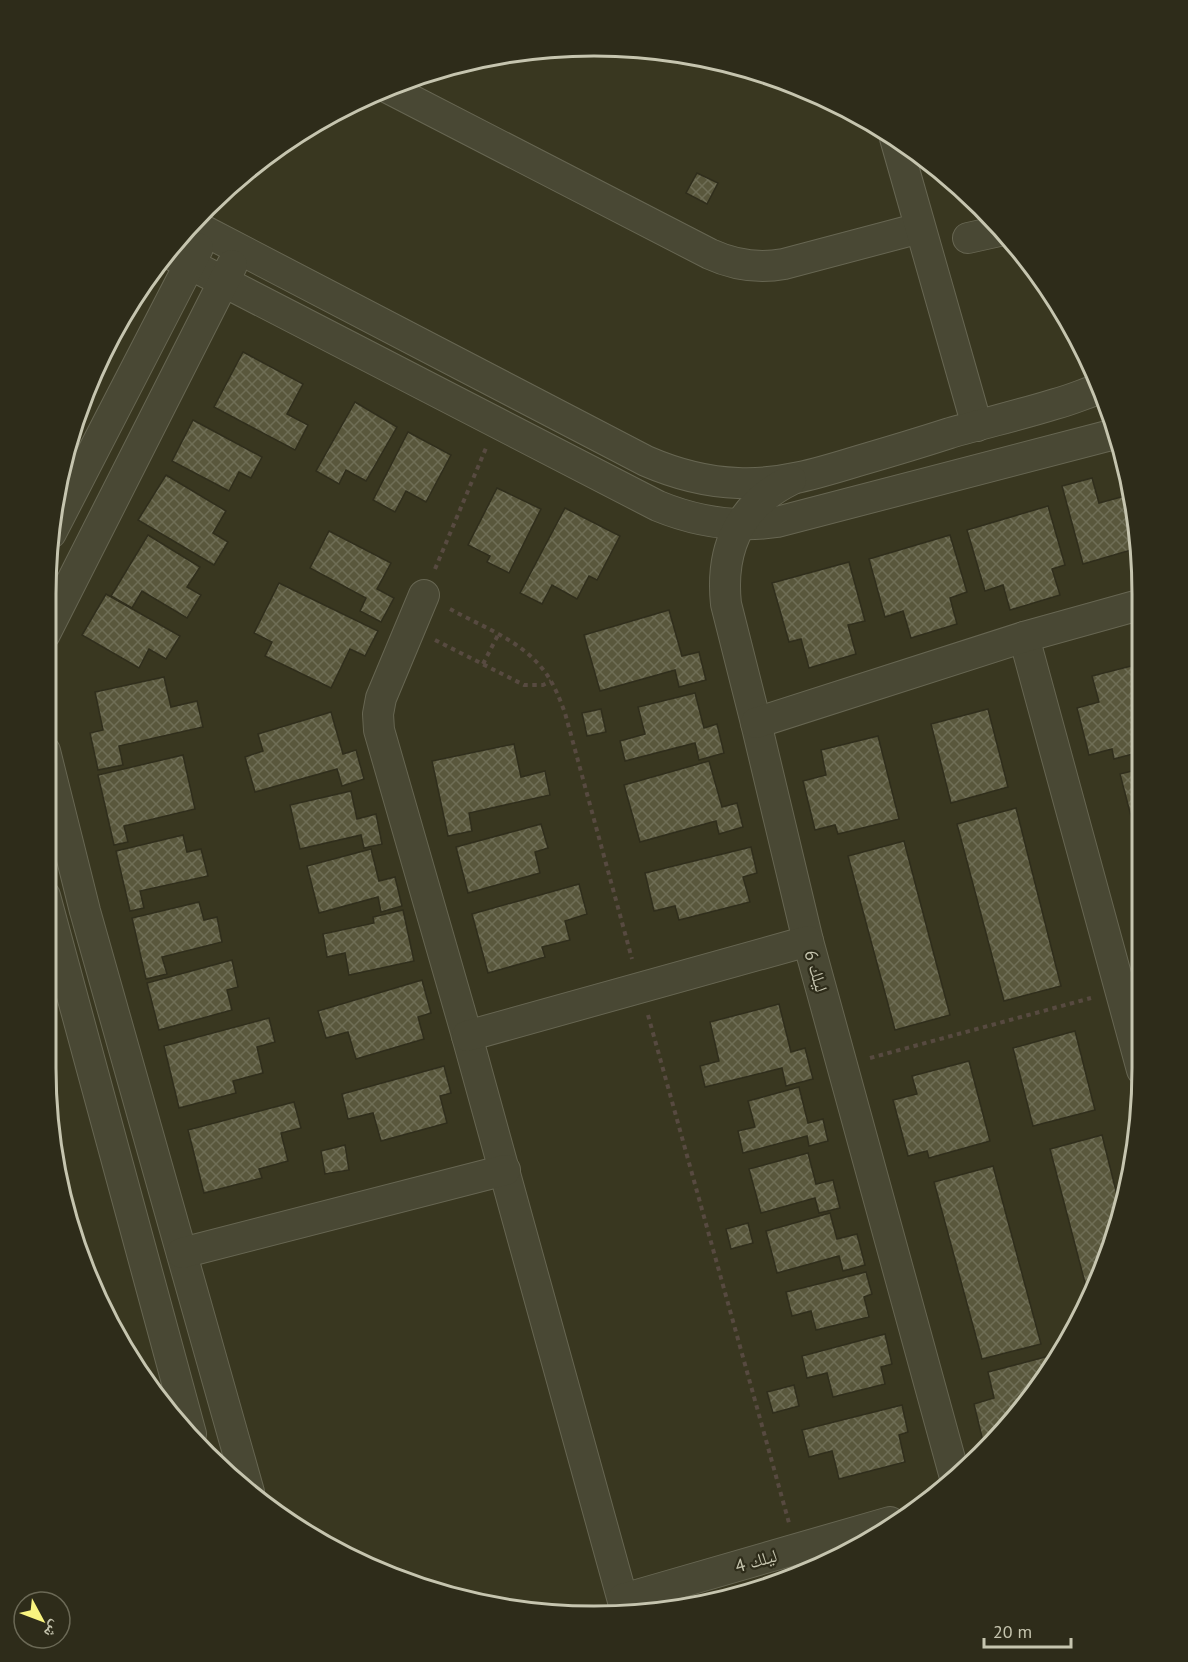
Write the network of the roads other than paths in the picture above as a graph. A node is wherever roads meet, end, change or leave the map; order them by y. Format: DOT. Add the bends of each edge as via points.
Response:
graph roads {
  1 [pos="397,93"];
  2 [pos="898,150"];
  3 [pos="920,228"];
  4 [pos="201,229"];
  5 [pos="993,232"];
  6 [pos="968,238"];
  7 [pos="240,249"];
  8 [pos="181,260"];
  9 [pos="224,281"];
  10 [pos="1093,391"];
  11 [pos="969,428"];
  12 [pos="1108,435"];
  13 [pos="791,480"];
  14 [pos="920,484"];
  15 [pos="63,509"];
  16 [pos="740,525"];
  17 [pos="424,595"];
  18 [pos="1132,607"];
  19 [pos="56,612"];
  20 [pos="1024,637"];
  21 [pos="756,723"];
  22 [pos="56,796"];
  23 [pos="75,874"];
  24 [pos="56,878"];
  25 [pos="85,911"];
  26 [pos="56,912"];
  27 [pos="808,941"];
  28 [pos="56,945"];
  29 [pos="1132,1034"];
  30 [pos="467,1036"];
  31 [pos="505,1170"];
  32 [pos="182,1253"];
  33 [pos="187,1421"];
  34 [pos="953,1469"];
  35 [pos="245,1478"];
  36 [pos="875,1527"];
  37 [pos="627,1605"];
  38 [pos="624,1606"];
  1 -- 3 [label="street" via="710,254 739,264 769,267"];
  2 -- 3 [label="street"];
  3 -- 11 [label="street"];
  4 -- 7 [label="street"];
  4 -- 8 [label="street"];
  5 -- 6 [label="street"];
  7 -- 9 [label="street"];
  7 -- 13 [label="street" via="667,470 739,484"];
  8 -- 9 [label="street"];
  8 -- 15 [label="street"];
  9 -- 16 [label="street" via="657,506 694,519"];
  9 -- 19 [label="street"];
  10 -- 11 [label="street"];
  11 -- 13 [label="street"];
  11 -- 14 [label="street" via="942,466"];
  12 -- 14 [label="street"];
  13 -- 16 [label="street, ليلك 6" via="766,495"];
  14 -- 16 [label="street" via="777,522"];
  16 -- 21 [label="street, ليلك 6" via="727,554 724,587"];
  17 -- 30 [label="street" via="381,698 379,730"];
  18 -- 20 [label="street"];
  20 -- 21 [label="street"];
  20 -- 29 [label="street"];
  21 -- 27 [label="street, ليلك 6"];
  22 -- 23 [label="street"];
  23 -- 24 [label="street"];
  23 -- 25 [label="street"];
  25 -- 26 [label="street"];
  25 -- 32 [label="street"];
  27 -- 30 [label="street"];
  27 -- 34 [label="street, ليلك 6"];
  28 -- 33 [label="street"];
  30 -- 31 [label="street"];
  31 -- 32 [label="street"];
  31 -- 38 [label="street"];
  32 -- 35 [label="street"];
  36 -- 37 [label="street, ليلك 4"];
}
